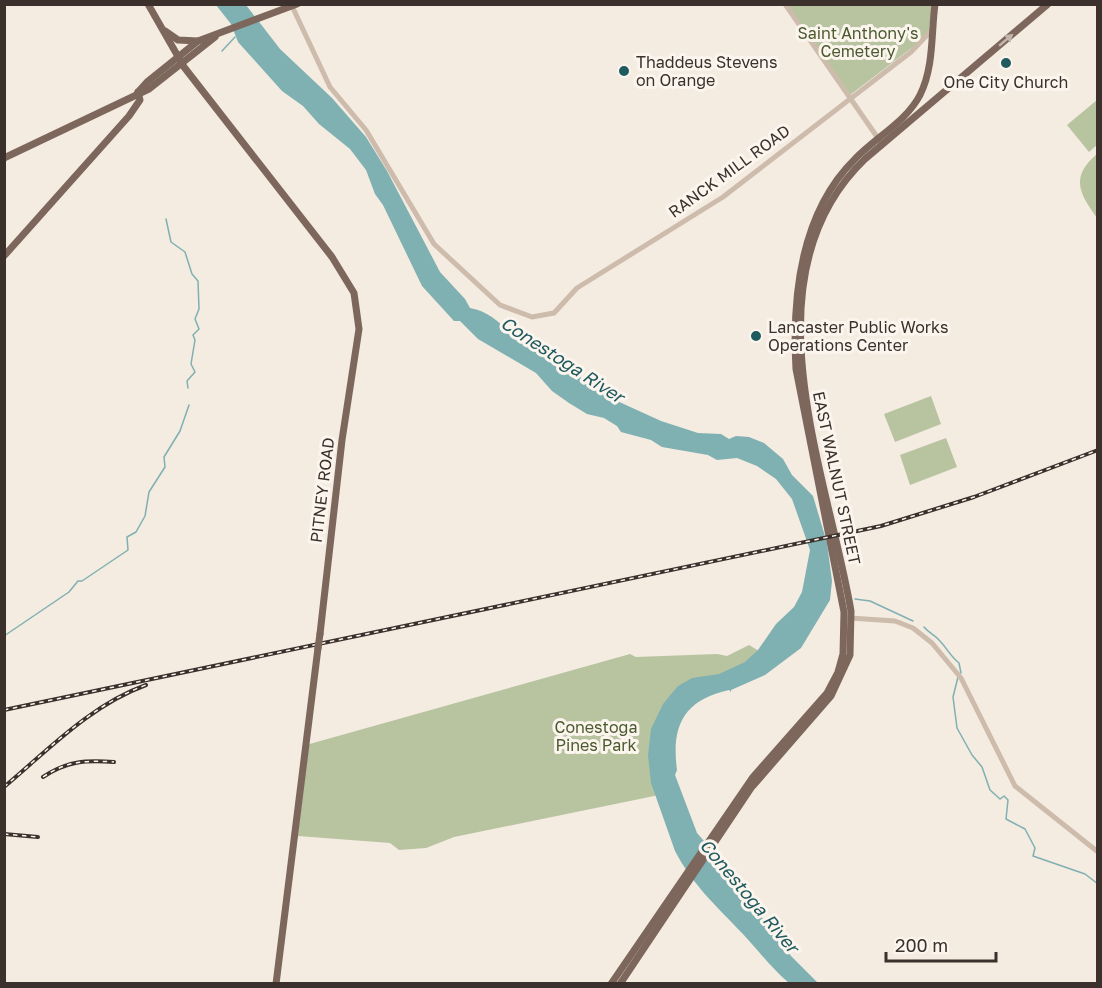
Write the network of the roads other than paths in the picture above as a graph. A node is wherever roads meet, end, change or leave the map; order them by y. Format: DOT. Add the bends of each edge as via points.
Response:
graph roads {
  1 [pos="148,4"];
  2 [pos="784,4"];
  3 [pos="935,4"];
  4 [pos="1048,4"];
  5 [pos="295,5"];
  6 [pos="1039,7"];
  7 [pos="162,29"];
  8 [pos="932,29"];
  9 [pos="215,37"];
  10 [pos="198,41"];
  11 [pos="180,59"];
  12 [pos="138,92"];
  13 [pos="849,99"];
  14 [pos="880,142"];
  15 [pos="4,158"];
  16 [pos="4,256"];
  17 [pos="848,618"];
  18 [pos="1098,852"];
  19 [pos="655,925"];
  20 [pos="276,984"];
  21 [pos="611,984"];
  22 [pos="620,984"];
  1 -- 7 [label="main road, PITNEY ROAD"];
  2 -- 13 [label="street"];
  3 -- 8 [label="main road"];
  4 -- 6 [label="main road, EAST WALNUT STREET"];
  5 -- 9 [label="main road"];
  5 -- 13 [label="street, RANCK MILL ROAD" via="330,87 366,130 434,244 500,305 532,317 554,313 571,292 723,196"];
  14 -- 6 [label="main road, EAST WALNUT STREET, one-way"];
  7 -- 10 [label="main road" via="178,40"];
  7 -- 11 [label="main road, PITNEY ROAD"];
  8 -- 13 [label="street, RANCK MILL ROAD" via="911,52"];
  8 -- 14 [label="main road, EAST WALNUT STREET" via="929,72 915,103"];
  9 -- 10 [label="main road"];
  9 -- 11 [label="main road"];
  10 -- 11 [label="main road"];
  11 -- 12 [label="main road"];
  11 -- 20 [label="main road, PITNEY ROAD, bridge" via="332,257 356,298 359,329 340,450"];
  12 -- 15 [label="main road"];
  12 -- 16 [label="main road" via="140,100 129,116"];
  13 -- 14 [label="street"];
  14 -- 17 [label="main road, EAST WALNUT STREET" via="842,173 822,205 805,256 796,315 800,396"];
  17 -- 18 [label="street" via="895,621 913,628 932,643 961,678 1017,789"];
  17 -- 19 [label="main road, EAST WALNUT STREET" via="843,654 830,688 766,761"];
  19 -- 21 [label="main road, EAST WALNUT STREET"];
  19 -- 22 [label="main road, EAST WALNUT STREET"];
}
